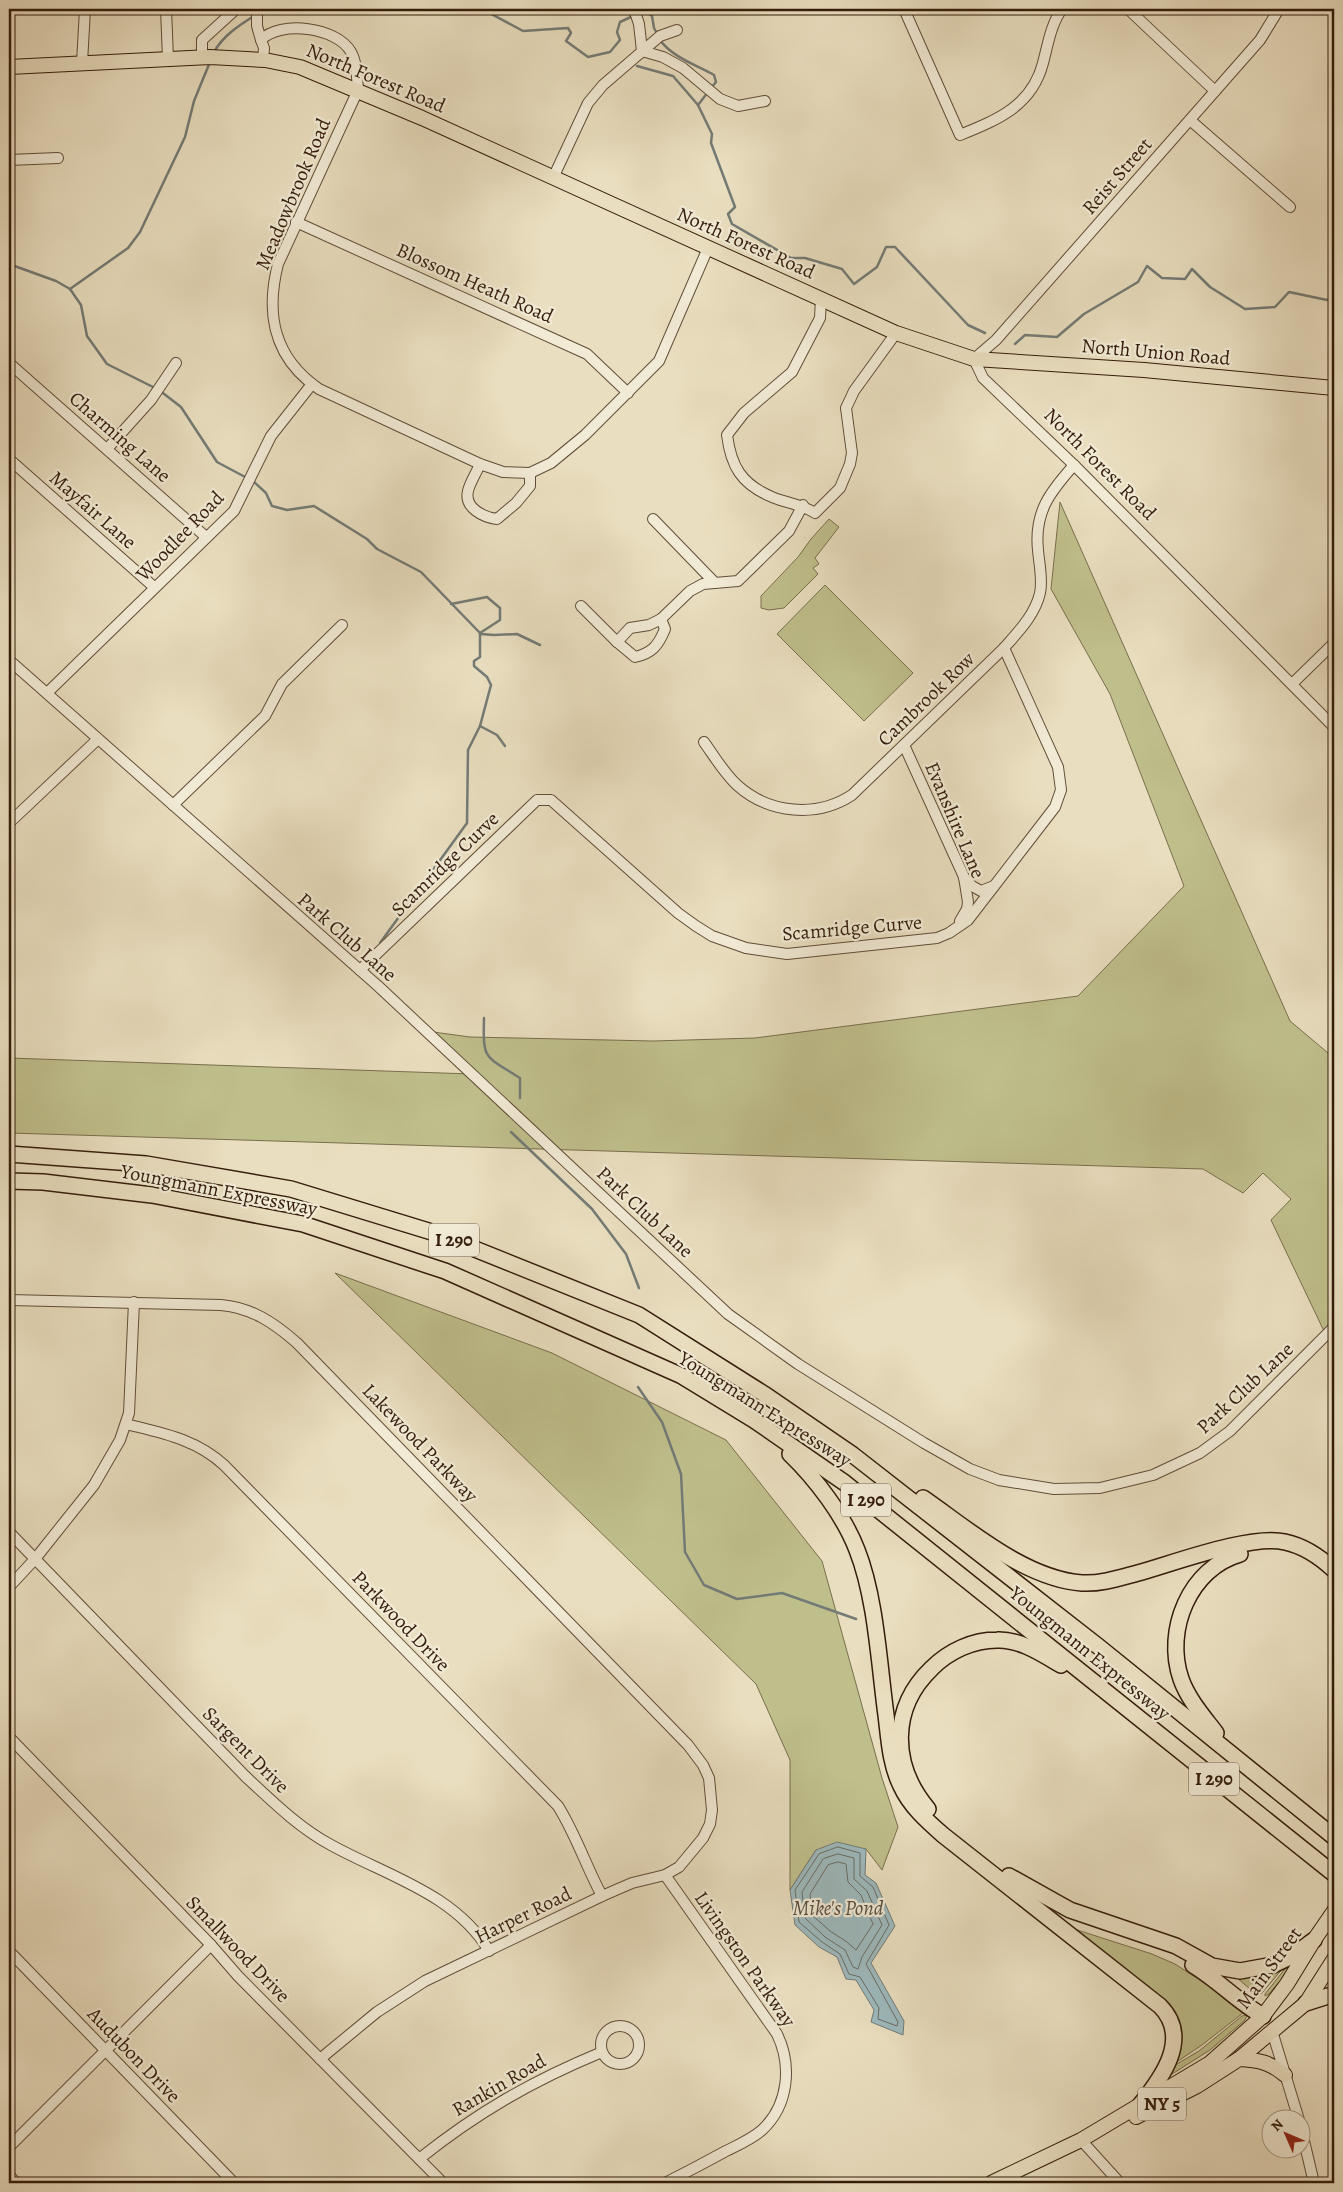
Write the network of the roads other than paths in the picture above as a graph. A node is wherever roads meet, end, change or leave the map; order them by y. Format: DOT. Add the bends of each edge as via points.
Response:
graph roads {
  1 [pos="85,9"];
  2 [pos="166,9"];
  3 [pos="236,9"];
  4 [pos="257,9"];
  5 [pos="634,9"];
  6 [pos="1062,9"];
  7 [pos="1128,9"];
  8 [pos="1279,9"];
  9 [pos="907,11"];
  10 [pos="677,30"];
  11 [pos="261,40"];
  12 [pos="642,51"];
  13 [pos="202,57"];
  14 [pos="168,59"];
  15 [pos="263,60"];
  16 [pos="82,63"];
  17 [pos="9,67"];
  18 [pos="358,90"];
  19 [pos="1215,91"];
  20 [pos="765,101"];
  21 [pos="1190,120"];
  22 [pos="58,158"];
  23 [pos="9,160"];
  24 [pos="552,178"];
  25 [pos="1290,207"];
  26 [pos="296,222"];
  27 [pos="708,248"];
  28 [pos="821,298"];
  29 [pos="896,333"];
  30 [pos="974,359"];
  31 [pos="176,363"];
  32 [pos="9,364"];
  33 [pos="312,384"];
  34 [pos="1334,388"];
  35 [pos="628,392"];
  36 [pos="107,449"];
  37 [pos="9,459"];
  38 [pos="480,464"];
  39 [pos="1074,465"];
  40 [pos="530,473"];
  41 [pos="803,505"];
  42 [pos="653,519"];
  43 [pos="206,537"];
  44 [pos="715,583"];
  45 [pos="154,587"];
  46 [pos="581,606"];
  47 [pos="661,619"];
  48 [pos="342,625"];
  49 [pos="617,642"];
  50 [pos="1334,643"];
  51 [pos="1004,648"];
  52 [pos="9,660"];
  53 [pos="1292,684"];
  54 [pos="46,693"];
  55 [pos="1334,727"];
  56 [pos="98,739"];
  57 [pos="704,742"];
  58 [pos="904,745"];
  59 [pos="173,805"];
  60 [pos="9,822"];
  61 [pos="964,877"];
  62 [pos="995,886"];
  63 [pos="949,933"];
  64 [pos="360,970"];
  65 [pos="9,1154"];
  66 [pos="9,1181"];
  67 [pos="9,1300"];
  68 [pos="134,1302"];
  69 [pos="1334,1327"];
  70 [pos="754,1420"];
  71 [pos="126,1424"];
  72 [pos="853,1455"];
  73 [pos="9,1532"];
  74 [pos="35,1560"];
  75 [pos="1334,1570"];
  76 [pos="1334,1577"];
  77 [pos="9,1587"];
  78 [pos="1094,1682"];
  79 [pos="9,1737"];
  80 [pos="1236,1758"];
  81 [pos="711,1792"];
  82 [pos="1334,1837"];
  83 [pos="1334,1874"];
  84 [pos="665,1875"];
  85 [pos="1008,1887"];
  86 [pos="602,1896"];
  87 [pos="1334,1911"];
  88 [pos="1314,1940"];
  89 [pos="211,1945"];
  90 [pos="9,1951"];
  91 [pos="489,1951"];
  92 [pos="1304,1955"];
  93 [pos="1334,1959"];
  94 [pos="1212,1966"];
  95 [pos="1334,1996"];
  96 [pos="1306,2003"];
  97 [pos="1263,2016"];
  98 [pos="1272,2031"];
  99 [pos="106,2050"];
  100 [pos="602,2052"];
  101 [pos="320,2059"];
  102 [pos="1239,2059"];
  103 [pos="1218,2074"];
  104 [pos="1285,2075"];
  105 [pos="1140,2105"];
  106 [pos="1297,2110"];
  107 [pos="1081,2140"];
  108 [pos="9,2146"];
  109 [pos="418,2159"];
  110 [pos="1309,2160"];
  111 [pos="9,2176"];
  112 [pos="16,2183"];
  113 [pos="234,2183"];
  114 [pos="443,2183"];
  115 [pos="665,2183"];
  116 [pos="991,2183"];
  117 [pos="1120,2183"];
  118 [pos="1314,2183"];
  1 -- 16 [label="street"];
  2 -- 14 [label="street"];
  3 -- 13 [label="street" via="202,40"];
  4 -- 11 [label="street"];
  5 -- 12 [label="street"];
  6 -- 9 [label="street" via="1050,34 1042,67 1027,95 1008,114 960,135"];
  7 -- 19 [label="street"];
  8 -- 19 [label="street, Reist Street" via="1260,40"];
  10 -- 12 [label="street" via="660,36"];
  11 -- 15 [label="street"];
  11 -- 18 [label="street" via="278,30 308,28 339,38 352,52"];
  12 -- 20 [label="street" via="663,57 683,68 720,99 738,106"];
  12 -- 24 [label="street" via="588,103"];
  13 -- 14 [label="main road, North Forest Road"];
  13 -- 15 [label="main road, North Forest Road"];
  14 -- 16 [label="main road, North Forest Road"];
  15 -- 18 [label="main road, North Forest Road" via="300,67"];
  16 -- 17 [label="main road, North Forest Road"];
  18 -- 24 [label="main road, North Forest Road"];
  18 -- 26 [label="street, Meadowbrook Road"];
  19 -- 21 [label="street, Reist Street"];
  21 -- 25 [label="street"];
  21 -- 30 [label="street, Reist Street" via="996,340"];
  22 -- 23 [label="street"];
  24 -- 27 [label="main road, North Forest Road"];
  26 -- 33 [label="street, Meadowbrook Road" via="278,264 272,289 272,312 284,352"];
  26 -- 35 [label="street, Blossom Heath Road" via="588,354"];
  27 -- 28 [label="main road, North Forest Road"];
  27 -- 35 [label="street" via="660,361"];
  28 -- 29 [label="main road, North Forest Road"];
  28 -- 41 [label="street" via="820,318 792,372 744,413 727,435 729,454 738,473 754,488 772,497"];
  29 -- 30 [label="main road, North Forest Road"];
  29 -- 41 [label="street" via="854,391 846,408 852,453 840,488 815,513"];
  30 -- 34 [label="main road, North Union Road" via="1144,370"];
  30 -- 39 [label="street, North Forest Road" via="984,378"];
  31 -- 36 [label="street" via="152,400"];
  32 -- 36 [label="street, Charming Lane"];
  33 -- 38 [label="street, Meadowbrook Road"];
  33 -- 43 [label="street, Woodlee Road" via="271,436 234,511"];
  35 -- 40 [label="street" via="570,449"];
  36 -- 43 [label="street, Charming Lane"];
  37 -- 45 [label="street, Mayfair Lane"];
  38 -- 40 [label="street, Meadowbrook Road" via="503,472"];
  38 -- 40 [label="street" via="468,492 471,506 483,517 496,519 516,503 530,486"];
  39 -- 51 [label="street, Cambrook Row" via="1043,505 1036,532 1040,593 1026,622"];
  39 -- 53 [label="street, North Forest Road"];
  41 -- 44 [label="street" via="789,531 738,581"];
  42 -- 44 [label="street"];
  43 -- 45 [label="street, Woodlee Road"];
  44 -- 47 [label="street" via="703,584 690,591"];
  45 -- 54 [label="street, Woodlee Road"];
  46 -- 49 [label="street"];
  47 -- 49 [label="street" via="630,628"];
  47 -- 49 [label="street" via="665,629 648,654 635,657"];
  48 -- 59 [label="street" via="282,684 265,716"];
  50 -- 53 [label="street"];
  51 -- 58 [label="street, Cambrook Row"];
  51 -- 62 [label="street, Scamridge Curve" via="1058,767 1061,790 1055,807"];
  52 -- 54 [label="street, Park Club Lane"];
  53 -- 55 [label="street, North Forest Road"];
  54 -- 56 [label="street, Park Club Lane"];
  56 -- 59 [label="street, Park Club Lane"];
  56 -- 60 [label="street"];
  57 -- 58 [label="street, Cambrook Row" via="733,781 750,795 776,807 802,810 834,805 847,798"];
  58 -- 61 [label="street, Evanshire Lane"];
  59 -- 64 [label="street, Park Club Lane"];
  61 -- 62 [label="street" via="981,891"];
  61 -- 63 [label="street, Evanshire Lane" via="967,910"];
  62 -- 63 [label="street, Scamridge Curve" via="968,920"];
  63 -- 64 [label="street, Scamridge Curve" via="936,938 787,954 726,942 678,913 551,800 537,800"];
  64 -- 69 [label="street, Park Club Lane" via="728,1314 798,1364 924,1443 979,1473 1021,1485 1063,1490 1100,1488 1154,1475 1200,1453 1230,1431"];
  65 -- 72 [label="highway, Youngmann Expressway / I 290" via="146,1164 291,1189 435,1233 639,1315"];
  66 -- 70 [label="highway, Youngmann Expressway / I 290" via="152,1194 303,1224 445,1271 682,1376"];
  67 -- 68 [label="street, Lakewood Parkway"];
  68 -- 71 [label="street" via="131,1388"];
  68 -- 81 [label="street, Lakewood Parkway" via="235,1306 253,1312 280,1328 688,1745 704,1765"];
  70 -- 78 [label="highway, Youngmann Expressway / I 290" via="845,1483"];
  70 -- 85 [label="highway" via="817,1484 858,1550 870,1599 891,1754 901,1787 928,1822"];
  71 -- 74 [label="street" via="100,1477"];
  71 -- 86 [label="street, Parkwood Drive" via="188,1441 224,1465 558,1806"];
  72 -- 75 [label="highway" via="1002,1552 1026,1566 1064,1580 1082,1583 1113,1580 1267,1540 1301,1547"];
  72 -- 80 [label="highway, Youngmann Expressway / I 290"];
  73 -- 74 [label="street, Sargent Drive"];
  74 -- 77 [label="street"];
  74 -- 91 [label="street, Sargent Drive" via="282,1811 332,1846 438,1900 473,1927"];
  76 -- 80 [label="highway" via="1310,1558 1294,1551 1261,1549 1222,1561 1202,1578 1187,1598 1176,1652 1180,1677 1202,1716"];
  78 -- 83 [label="highway, Youngmann Expressway / I 290"];
  78 -- 94 [label="highway" via="1011,1641 981,1642 955,1650 938,1661 920,1680 902,1713 901,1748 910,1781 934,1816 1023,1886 1070,1910 1176,1946"];
  79 -- 89 [label="street, Smallwood Drive"];
  80 -- 82 [label="highway, Youngmann Expressway / I 290"];
  81 -- 84 [label="street, Harper Road" via="710,1824 703,1838 679,1867"];
  84 -- 86 [label="street, Harper Road" via="632,1883"];
  84 -- 115 [label="street, Livingston Parkway" via="777,2034 787,2068 780,2103 762,2130"];
  85 -- 97 [label="highway" via="1079,1923 1168,1951 1198,1968"];
  85 -- 105 [label="highway" via="1160,2006 1168,2017 1174,2038 1173,2050 1160,2078"];
  86 -- 91 [label="street, Harper Road"];
  87 -- 88 [label="main road, Main Street / NY 5"];
  88 -- 92 [label="main road, Main Street / NY 5"];
  88 -- 94 [label="highway" via="1273,1966 1240,1971"];
  89 -- 99 [label="street"];
  89 -- 101 [label="street, Smallwood Drive"];
  90 -- 99 [label="street, Audubon Drive"];
  91 -- 101 [label="street, Harper Road" via="425,1981 377,2012"];
  92 -- 97 [label="main road, Main Street / NY 5"];
  92 -- 98 [label="main road" via="1273,2019"];
  93 -- 96 [label="main road, Main Street / NY 5"];
  94 -- 97 [label="highway" via="1255,2002"];
  95 -- 96 [label="highway"];
  96 -- 98 [label="main road, Main Street / NY 5"];
  97 -- 98 [label="main road"];
  97 -- 103 [label="main road" via="1260,2026 1225,2060"];
  97 -- 105 [label="main road, Main Street / NY 5" via="1210,2063"];
  98 -- 102 [label="main road, Main Street / NY 5"];
  98 -- 104 [label="street"];
  99 -- 108 [label="street"];
  99 -- 113 [label="street, Audubon Drive"];
  100 -- 109 [label="street, Rankin Road" via="510,2095"];
  101 -- 109 [label="street, Smallwood Drive"];
  102 -- 103 [label="main road, Main Street / NY 5"];
  102 -- 104 [label="main road" via="1266,2062"];
  103 -- 107 [label="main road, Main Street / NY 5" via="1115,2129"];
  104 -- 106 [label="street"];
  105 -- 107 [label="main road, Main Street / NY 5"];
  107 -- 116 [label="main road, Main Street / NY 5"];
  107 -- 117 [label="street"];
  109 -- 114 [label="street, Smallwood Drive"];
  110 -- 118 [label="street"];
  111 -- 112 [label="street"];
}
